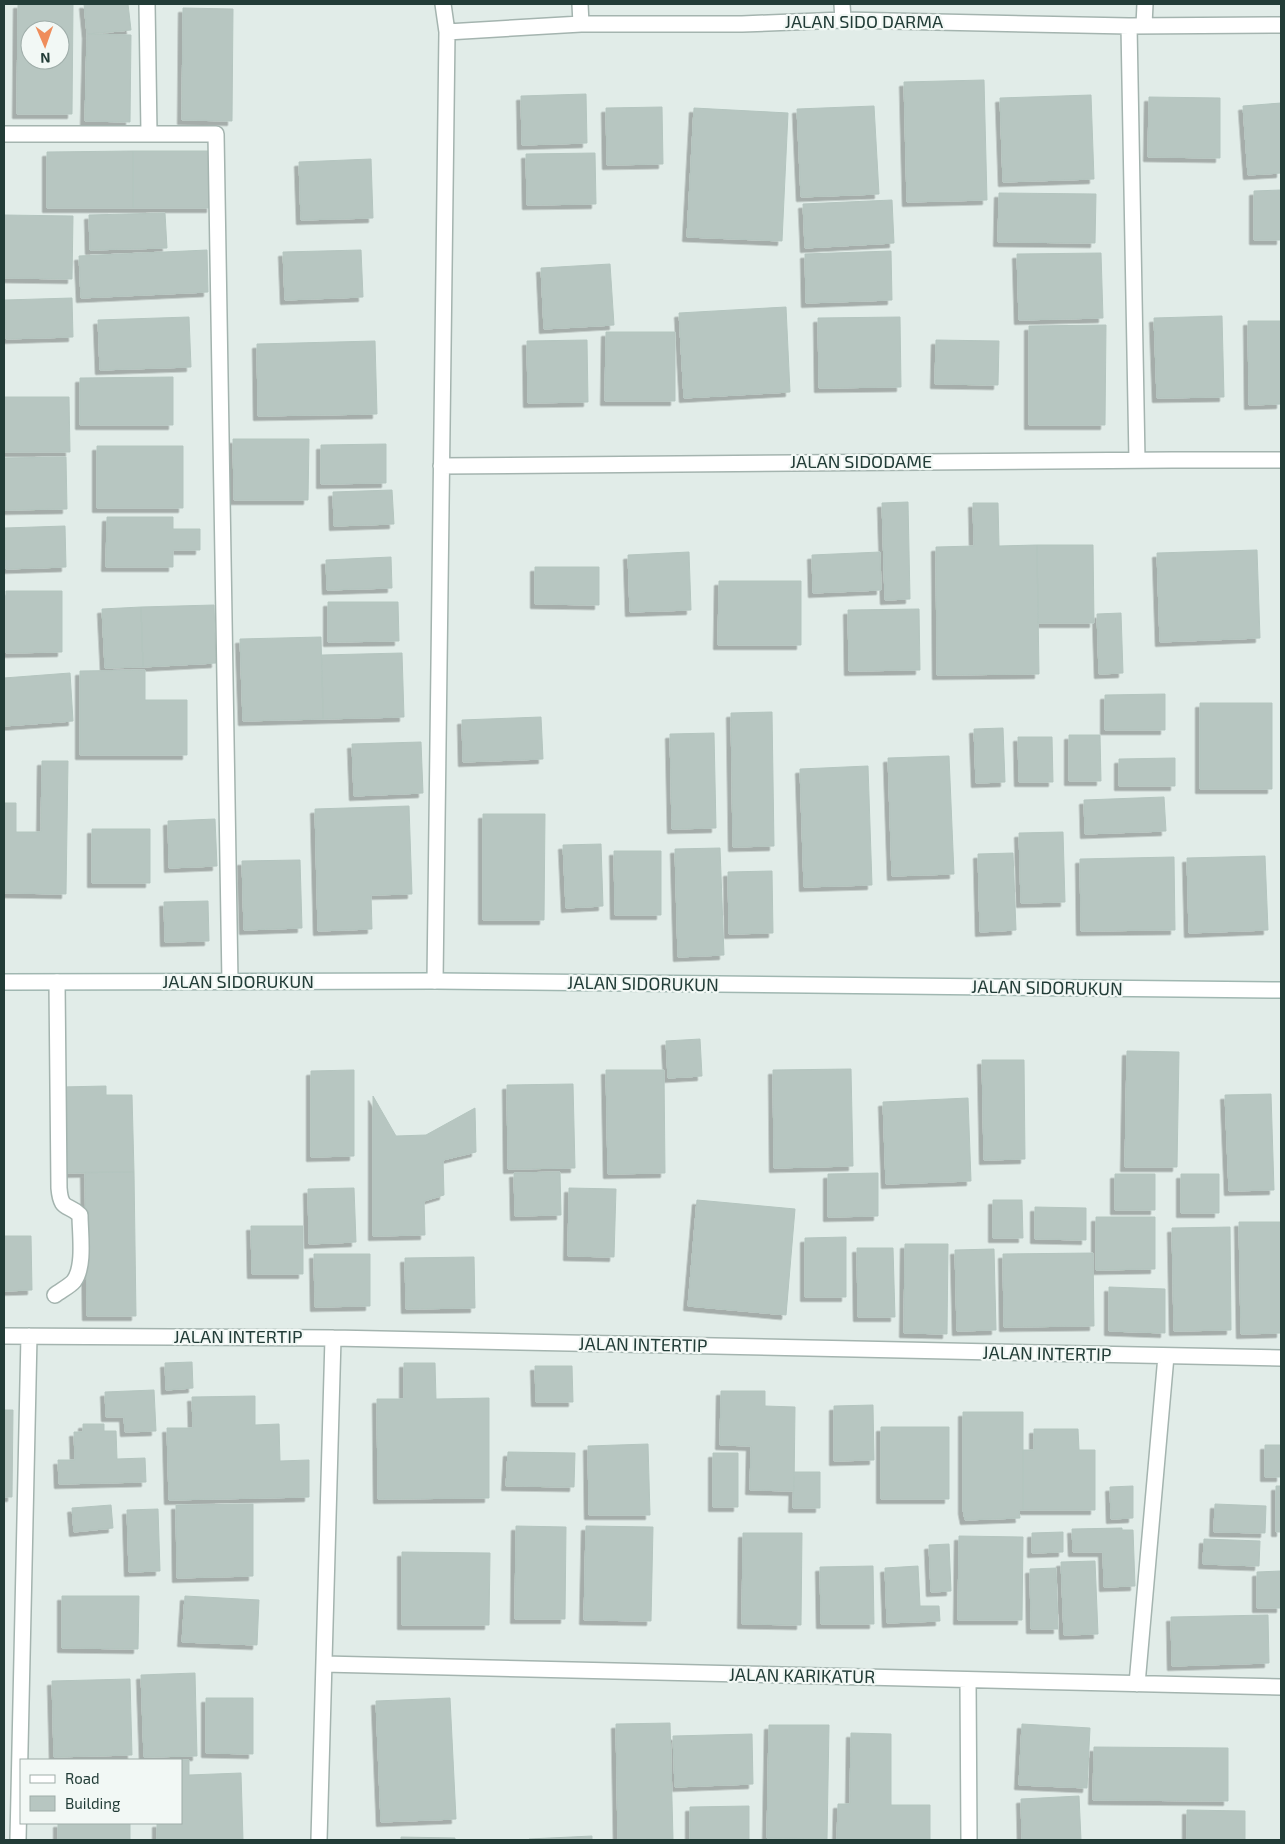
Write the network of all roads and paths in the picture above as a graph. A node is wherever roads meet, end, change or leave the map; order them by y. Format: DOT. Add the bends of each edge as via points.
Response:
graph roads {
  1 [pos="147,4"];
  2 [pos="444,4"];
  3 [pos="580,4"];
  4 [pos="842,4"];
  5 [pos="1145,4"];
  6 [pos="843,20"];
  7 [pos="581,24"];
  8 [pos="1136,25"];
  9 [pos="1281,25"];
  10 [pos="447,32"];
  11 [pos="149,133"];
  12 [pos="4,134"];
  13 [pos="1137,460"];
  14 [pos="1281,460"];
  15 [pos="441,466"];
  16 [pos="435,981"];
  17 [pos="4,982"];
  18 [pos="57,982"];
  19 [pos="230,982"];
  20 [pos="1281,990"];
  21 [pos="55,1295"];
  22 [pos="4,1336"];
  23 [pos="29,1336"];
  24 [pos="333,1338"];
  25 [pos="1166,1356"];
  26 [pos="1281,1358"];
  27 [pos="324,1664"];
  28 [pos="968,1680"];
  29 [pos="1137,1684"];
  30 [pos="1281,1687"];
  31 [pos="18,1840"];
  32 [pos="320,1840"];
  33 [pos="969,1840"];
  1 -- 11 [label="street"];
  2 -- 10 [label="street"];
  3 -- 7 [label="street"];
  4 -- 6 [label="street"];
  5 -- 8 [label="street"];
  6 -- 7 [label="street, JALAN SIDO DARMA"];
  6 -- 8 [label="street, JALAN SIDO DARMA"];
  7 -- 10 [label="street, JALAN SIDO DARMA"];
  8 -- 9 [label="street, JALAN SIDO DARMA"];
  8 -- 13 [label="street"];
  10 -- 15 [label="street"];
  11 -- 12 [label="street"];
  11 -- 19 [label="street" via="216,134"];
  13 -- 14 [label="street, JALAN SIDODAME"];
  13 -- 15 [label="street, JALAN SIDODAME"];
  15 -- 16 [label="street"];
  16 -- 19 [label="street, JALAN SIDORUKUN"];
  16 -- 20 [label="street, JALAN SIDORUKUN"];
  17 -- 18 [label="street, JALAN SIDORUKUN"];
  18 -- 19 [label="street, JALAN SIDORUKUN"];
  18 -- 21 [label="street" via="60,1200 80,1215 81,1249 73,1281"];
  22 -- 23 [label="street, JALAN INTERTIP"];
  23 -- 24 [label="street, JALAN INTERTIP"];
  23 -- 31 [label="street"];
  24 -- 25 [label="street, JALAN INTERTIP"];
  24 -- 27 [label="street"];
  25 -- 26 [label="street, JALAN INTERTIP"];
  25 -- 29 [label="street"];
  27 -- 28 [label="street, JALAN KARIKATUR"];
  27 -- 32 [label="street"];
  28 -- 29 [label="street, JALAN KARIKATUR"];
  28 -- 33 [label="street"];
  29 -- 30 [label="street, JALAN KARIKATUR"];
}
